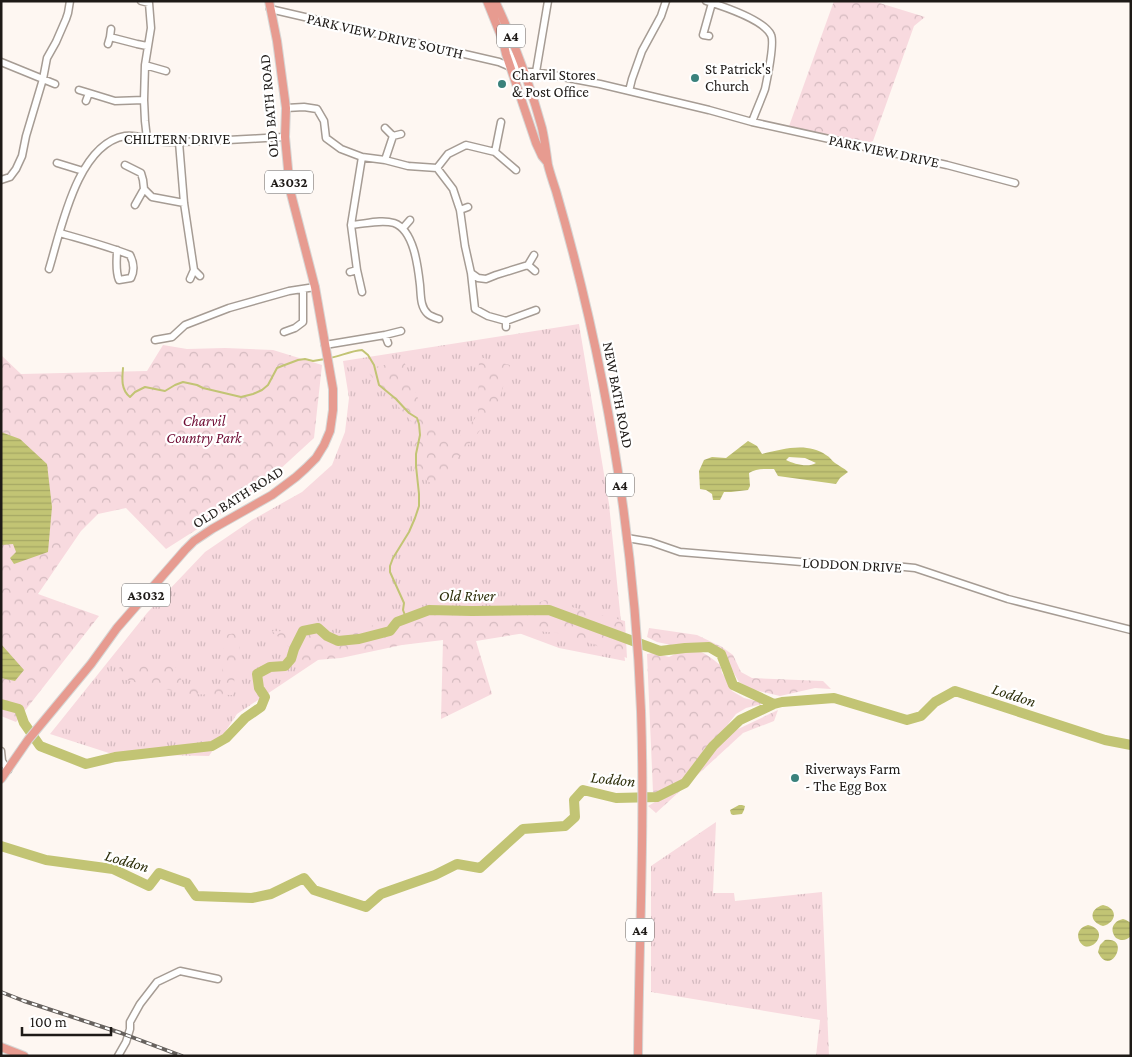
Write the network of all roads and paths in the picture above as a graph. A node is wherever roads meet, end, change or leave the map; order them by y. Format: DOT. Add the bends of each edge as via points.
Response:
graph roads {
  1 [pos="70,1"];
  2 [pos="140,1"];
  3 [pos="487,1"];
  4 [pos="495,1"];
  5 [pos="548,1"];
  6 [pos="666,1"];
  7 [pos="149,2"];
  8 [pos="709,2"];
  9 [pos="270,5"];
  10 [pos="111,29"];
  11 [pos="703,35"];
  12 [pos="503,42"];
  13 [pos="147,46"];
  14 [pos="506,54"];
  15 [pos="1,62"];
  16 [pos="499,62"];
  17 [pos="146,65"];
  18 [pos="511,69"];
  19 [pos="166,71"];
  20 [pos="524,72"];
  21 [pos="536,72"];
  22 [pos="44,79"];
  23 [pos="56,84"];
  24 [pos="79,90"];
  25 [pos="629,91"];
  26 [pos="89,93"];
  27 [pos="144,100"];
  28 [pos="86,101"];
  29 [pos="286,108"];
  30 [pos="501,122"];
  31 [pos="752,122"];
  32 [pos="385,128"];
  33 [pos="401,134"];
  34 [pos="393,136"];
  35 [pos="285,137"];
  36 [pos="147,139"];
  37 [pos="179,142"];
  38 [pos="495,152"];
  39 [pos="362,157"];
  40 [pos="385,160"];
  41 [pos="57,163"];
  42 [pos="548,164"];
  43 [pos="125,165"];
  44 [pos="437,168"];
  45 [pos="516,170"];
  46 [pos="82,171"];
  47 [pos="1,180"];
  48 [pos="1016,183"];
  49 [pos="144,189"];
  50 [pos="184,203"];
  51 [pos="135,204"];
  52 [pos="468,207"];
  53 [pos="460,210"];
  54 [pos="410,220"];
  55 [pos="351,225"];
  56 [pos="403,228"];
  57 [pos="60,233"];
  58 [pos="118,250"];
  59 [pos="534,255"];
  60 [pos="528,265"];
  61 [pos="49,269"];
  62 [pos="194,270"];
  63 [pos="357,270"];
  64 [pos="535,271"];
  65 [pos="350,272"];
  66 [pos="471,273"];
  67 [pos="200,276"];
  68 [pos="190,279"];
  69 [pos="316,287"];
  70 [pos="303,289"];
  71 [pos="362,292"];
  72 [pos="536,310"];
  73 [pos="439,319"];
  74 [pos="401,331"];
  75 [pos="284,332"];
  76 [pos="385,335"];
  77 [pos="155,340"];
  78 [pos="388,344"];
  79 [pos="325,348"];
  80 [pos="627,538"];
  81 [pos="1131,630"];
  82 [pos="1,751"];
  83 [pos="8,770"];
  84 [pos="1,779"];
  85 [pos="218,979"];
  86 [pos="1,1047"];
  87 [pos="24,1056"];
  88 [pos="118,1056"];
  89 [pos="638,1056"];
  1 -- 22 [label="street" via="63,27 47,58"];
  2 -- 7 [label="street"];
  3 -- 12 [label="main road, NEW BATH ROAD / A4"];
  4 -- 20 [label="main road, NEW BATH ROAD / A4"];
  5 -- 21 [label="street"];
  6 -- 25 [label="street" via="642,51"];
  7 -- 13 [label="street" via="151,28"];
  8 -- 11 [label="street"];
  8 -- 31 [label="street" via="743,14 762,25 771,35 764,90"];
  9 -- 16 [label="street, PARK VIEW DRIVE SOUTH"];
  9 -- 29 [label="main road, OLD BATH ROAD / A3032"];
  10 -- 13 [label="street" via="109,40"];
  12 -- 14 [label="main road, NEW BATH ROAD / A4"];
  12 -- 20 [label="street" via="512,60"];
  13 -- 17 [label="street"];
  14 -- 16 [label="street"];
  14 -- 18 [label="main road, NEW BATH ROAD / A4"];
  15 -- 22 [label="street"];
  16 -- 18 [label="street, PARK VIEW DRIVE SOUTH"];
  17 -- 19 [label="street"];
  17 -- 27 [label="street"];
  18 -- 20 [label="street, PARK VIEW DRIVE SOUTH"];
  18 -- 42 [label="main road, NEW BATH ROAD / A4" via="536,143"];
  20 -- 21 [label="street, PARK VIEW DRIVE SOUTH"];
  20 -- 42 [label="main road, NEW BATH ROAD / A4" via="546,144"];
  21 -- 25 [label="street, PARK VIEW DRIVE SOUTH"];
  22 -- 23 [label="street"];
  22 -- 47 [label="street" via="22,156 10,177"];
  24 -- 26 [label="street"];
  25 -- 31 [label="street, PARK VIEW DRIVE"];
  26 -- 27 [label="street" via="115,101"];
  26 -- 28 [label="street"];
  27 -- 36 [label="street"];
  29 -- 35 [label="main road, OLD BATH ROAD / A3032"];
  29 -- 39 [label="street" via="317,109 324,121 326,138 341,149"];
  30 -- 38 [label="street"];
  31 -- 48 [label="street, PARK VIEW DRIVE"];
  32 -- 34 [label="street"];
  33 -- 34 [label="street"];
  34 -- 40 [label="street"];
  35 -- 37 [label="street, CHILTERN DRIVE"];
  35 -- 69 [label="main road, OLD BATH ROAD / A3032" via="290,190"];
  36 -- 37 [label="street, CHILTERN DRIVE"];
  36 -- 46 [label="street, CHILTERN DRIVE" via="128,136 114,139"];
  37 -- 50 [label="street"];
  38 -- 44 [label="street" via="466,145 448,154"];
  38 -- 45 [label="street"];
  39 -- 40 [label="street"];
  39 -- 55 [label="street"];
  40 -- 44 [label="street"];
  41 -- 46 [label="street"];
  42 -- 80 [label="main road, NEW BATH ROAD / A4" via="598,359"];
  43 -- 49 [label="street" via="141,173"];
  44 -- 53 [label="street" via="453,189"];
  46 -- 57 [label="street, CHILTERN DRIVE"];
  49 -- 50 [label="street" via="152,197"];
  49 -- 51 [label="street"];
  50 -- 62 [label="street"];
  52 -- 53 [label="street"];
  53 -- 66 [label="street"];
  54 -- 56 [label="street"];
  55 -- 56 [label="street" via="382,222"];
  55 -- 63 [label="street"];
  56 -- 73 [label="street" via="410,239 417,264 416,283 422,305 428,314"];
  57 -- 58 [label="street"];
  57 -- 61 [label="street, CHILTERN DRIVE"];
  58 -- 58 [label="street" via="130,255 134,262 131,278 119,280 116,266"];
  59 -- 60 [label="street"];
  60 -- 64 [label="street"];
  60 -- 66 [label="street" via="486,279"];
  62 -- 67 [label="street"];
  62 -- 68 [label="street"];
  63 -- 65 [label="street"];
  63 -- 71 [label="street"];
  66 -- 72 [label="street" via="475,309 506,324"];
  69 -- 70 [label="street"];
  69 -- 79 [label="main road, OLD BATH ROAD / A3032"];
  70 -- 75 [label="street" via="303,322"];
  70 -- 77 [label="street" via="229,308 185,325 172,337"];
  74 -- 76 [label="street"];
  76 -- 78 [label="street"];
  76 -- 79 [label="street"];
  79 -- 83 [label="main road, OLD BATH ROAD / A3032" via="333,389 333,410 330,431 316,458 272,495 212,529 185,550 117,628"];
  80 -- 81 [label="street, LODDON DRIVE" via="680,552 915,568 1008,599"];
  80 -- 89 [label="main road, NEW BATH ROAD / A4" via="638,663 643,786"];
  82 -- 83 [label="street" via="2,761"];
  83 -- 84 [label="main road, OLD BATH ROAD / A3032"];
  85 -- 88 [label="street" via="180,971 157,982 130,1022 126,1042"];
  86 -- 87 [label="main road"];
}
